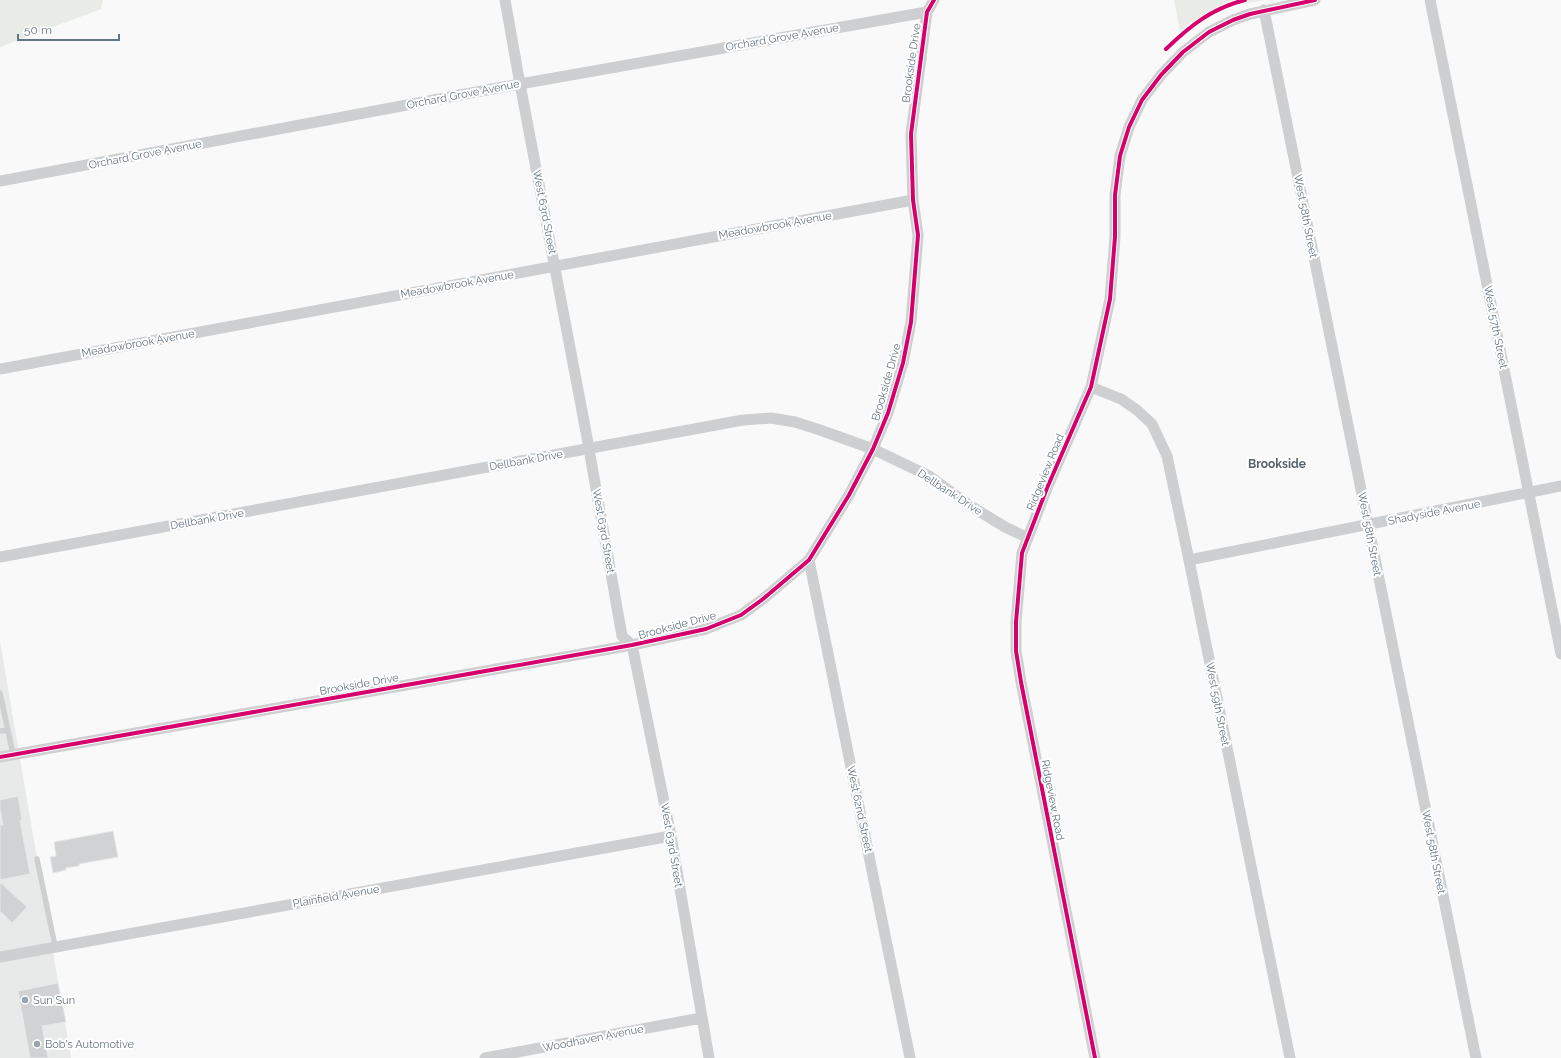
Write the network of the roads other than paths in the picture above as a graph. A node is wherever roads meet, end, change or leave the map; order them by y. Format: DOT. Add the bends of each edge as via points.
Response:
graph roads {
  1 [pos="505,0"];
  2 [pos="934,0"];
  3 [pos="1315,0"];
  4 [pos="1430,0"];
  5 [pos="1264,10"];
  6 [pos="927,12"];
  7 [pos="520,84"];
  8 [pos="0,181"];
  9 [pos="913,200"];
  10 [pos="555,266"];
  11 [pos="0,369"];
  12 [pos="1091,387"];
  13 [pos="589,448"];
  14 [pos="873,449"];
  15 [pos="1561,486"];
  16 [pos="1529,493"];
  17 [pos="1368,525"];
  18 [pos="1028,538"];
  19 [pos="0,557"];
  20 [pos="809,560"];
  21 [pos="1189,560"];
  22 [pos="632,645"];
  23 [pos="1561,654"];
  24 [pos="0,693"];
  25 [pos="8,730"];
  26 [pos="0,732"];
  27 [pos="13,754"];
  28 [pos="0,757"];
  29 [pos="671,836"];
  30 [pos="37,859"];
  31 [pos="55,946"];
  32 [pos="0,957"];
  33 [pos="701,1018"];
  34 [pos="485,1058"];
  35 [pos="709,1058"];
  36 [pos="910,1058"];
  37 [pos="1095,1058"];
  38 [pos="1290,1058"];
  39 [pos="1476,1058"];
  1 -- 7 [label="street, West 63rd Street"];
  2 -- 6 [label="street, Brookside Drive"];
  3 -- 5 [label="street, Ridgeview Road"];
  4 -- 16 [label="street, West 57th Street"];
  5 -- 12 [label="street, Ridgeview Road" via="1233,20 1209,32 1183,52 1142,100 1129,127 1120,156 1115,195 1115,237 1110,299"];
  5 -- 17 [label="street, West 58th Street"];
  6 -- 7 [label="street, Orchard Grove Avenue"];
  6 -- 9 [label="street, Brookside Drive" via="911,134"];
  7 -- 8 [label="street, Orchard Grove Avenue"];
  7 -- 10 [label="street, West 63rd Street"];
  9 -- 10 [label="street, Meadowbrook Avenue"];
  9 -- 14 [label="street, Brookside Drive" via="918,235 911,322 903,363 888,413"];
  10 -- 11 [label="street, Meadowbrook Avenue"];
  10 -- 13 [label="street, West 63rd Street"];
  12 -- 18 [label="street, Ridgeview Road"];
  12 -- 21 [label="street, West 59th Street" via="1121,399 1152,424 1167,456"];
  13 -- 14 [label="street, Dellbank Drive" via="743,420 771,418 794,422"];
  13 -- 19 [label="street, Dellbank Drive"];
  13 -- 22 [label="street, West 63rd Street" via="622,636"];
  14 -- 18 [label="street, Dellbank Drive" via="928,476 969,505"];
  14 -- 20 [label="street, Brookside Drive" via="849,495"];
  15 -- 16 [label="street, Shadyside Avenue"];
  16 -- 17 [label="street, Shadyside Avenue"];
  16 -- 23 [label="street, West 57th Street"];
  17 -- 21 [label="street, Shadyside Avenue"];
  17 -- 39 [label="street, West 58th Street"];
  18 -- 37 [label="street, Ridgeview Road" via="1022,553 1016,652"];
  20 -- 22 [label="street, Brookside Drive" via="741,615 706,629"];
  20 -- 36 [label="street, West 62nd Street"];
  21 -- 38 [label="street, West 59th Street"];
  22 -- 27 [label="street, Brookside Drive"];
  22 -- 29 [label="street, West 63rd Street"];
  24 -- 25 [label="lane"];
  25 -- 26 [label="lane"];
  25 -- 27 [label="lane"];
  27 -- 28 [label="street, Brookside Drive"];
  29 -- 31 [label="street, Plainfield Avenue"];
  29 -- 33 [label="street, West 63rd Street"];
  30 -- 31 [label="lane"];
  31 -- 32 [label="street, Plainfield Avenue"];
  33 -- 34 [label="street, Woodhaven Avenue"];
  33 -- 35 [label="street, West 63rd Street"];
}
